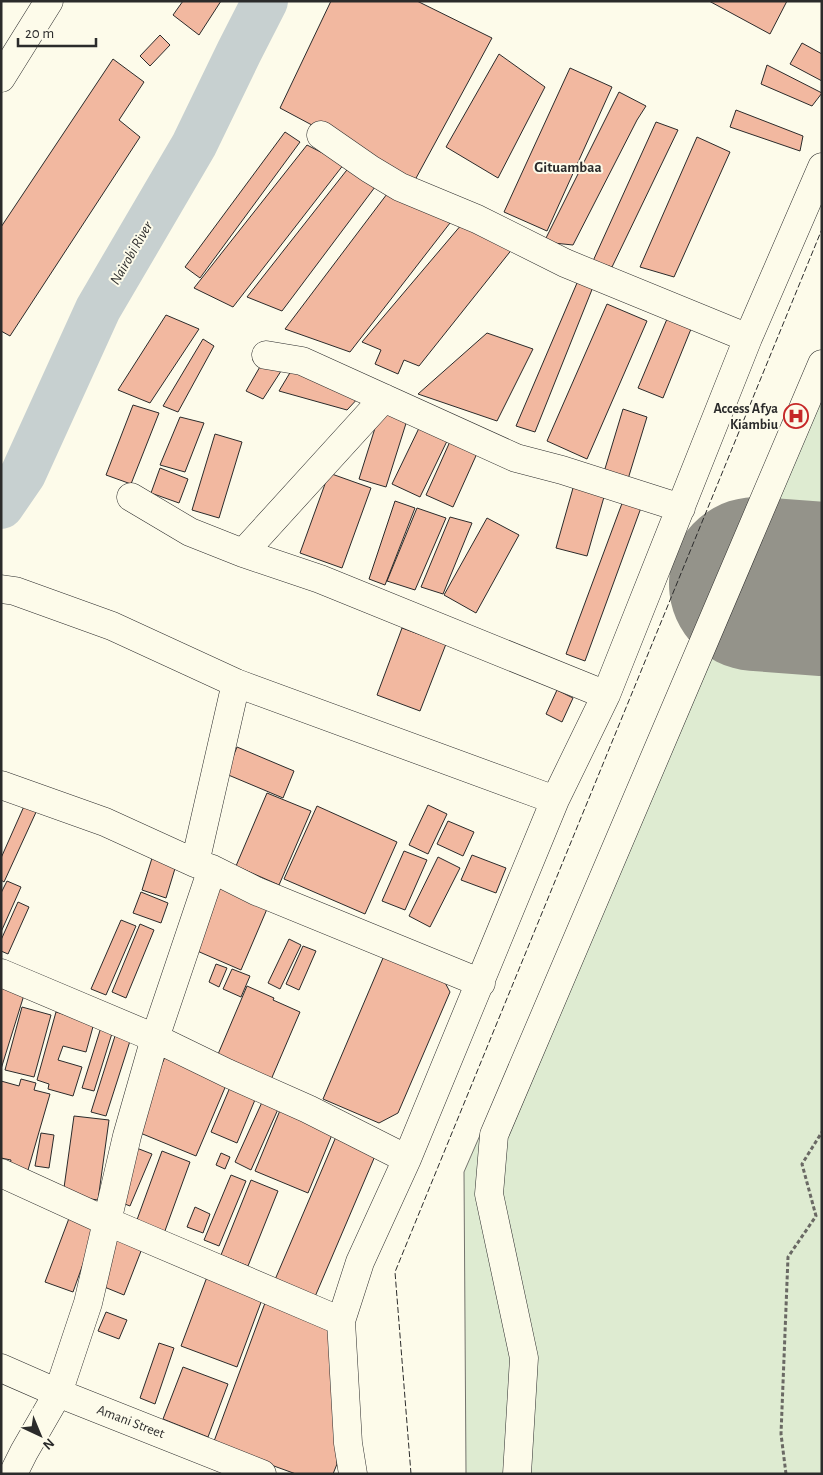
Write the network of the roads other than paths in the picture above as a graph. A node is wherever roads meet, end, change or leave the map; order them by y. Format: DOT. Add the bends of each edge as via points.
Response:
graph roads {
  1 [pos="49,1"];
  2 [pos="6,61"];
  3 [pos="321,135"];
  4 [pos="822,167"];
  5 [pos="748,338"];
  6 [pos="266,355"];
  7 [pos="822,364"];
  8 [pos="384,398"];
  9 [pos="131,497"];
  10 [pos="681,508"];
  11 [pos="242,552"];
  12 [pos="8,590"];
  13 [pos="236,683"];
  14 [pos="606,695"];
  15 [pos="1,785"];
  16 [pos="555,800"];
  17 [pos="204,866"];
  18 [pos="1,973"];
  19 [pos="481,983"];
  20 [pos="155,1038"];
  21 [pos="407,1160"];
  22 [pos="1,1173"];
  23 [pos="106,1220"];
  24 [pos="341,1321"];
  25 [pos="1,1368"];
  26 [pos="58,1393"];
  27 [pos="13,1474"];
  28 [pos="262,1474"];
  29 [pos="353,1474"];
  30 [pos="517,1474"];
  1 -- 2 [label="street"];
  3 -- 5 [label="street" via="400,187 478,219 565,263"];
  4 -- 5 [label="street"];
  5 -- 10 [label="street"];
  6 -- 8 [label="street" via="302,361"];
  7 -- 30 [label="street" via="494,1135 489,1194 524,1358"];
  8 -- 10 [label="street" via="516,458"];
  8 -- 11 [label="street"];
  9 -- 11 [label="street" via="190,532"];
  10 -- 14 [label="street"];
  11 -- 14 [label="street" via="320,579"];
  12 -- 13 [label="street" via="112,626"];
  13 -- 16 [label="street"];
  13 -- 17 [label="street"];
  14 -- 16 [label="street"];
  15 -- 17 [label="street" via="105,822"];
  16 -- 19 [label="street"];
  17 -- 19 [label="street" via="256,891"];
  17 -- 20 [label="street"];
  18 -- 20 [label="street"];
  19 -- 21 [label="street"];
  20 -- 21 [label="street" via="308,1109"];
  20 -- 23 [label="street"];
  21 -- 24 [label="street" via="360,1262"];
  22 -- 23 [label="street"];
  23 -- 24 [label="street"];
  23 -- 26 [label="street" via="88,1303"];
  24 -- 29 [label="street" via="348,1443"];
  25 -- 26 [label="street, Amani Street"];
  26 -- 27 [label="street"];
  26 -- 28 [label="street, Amani Street"];
}
